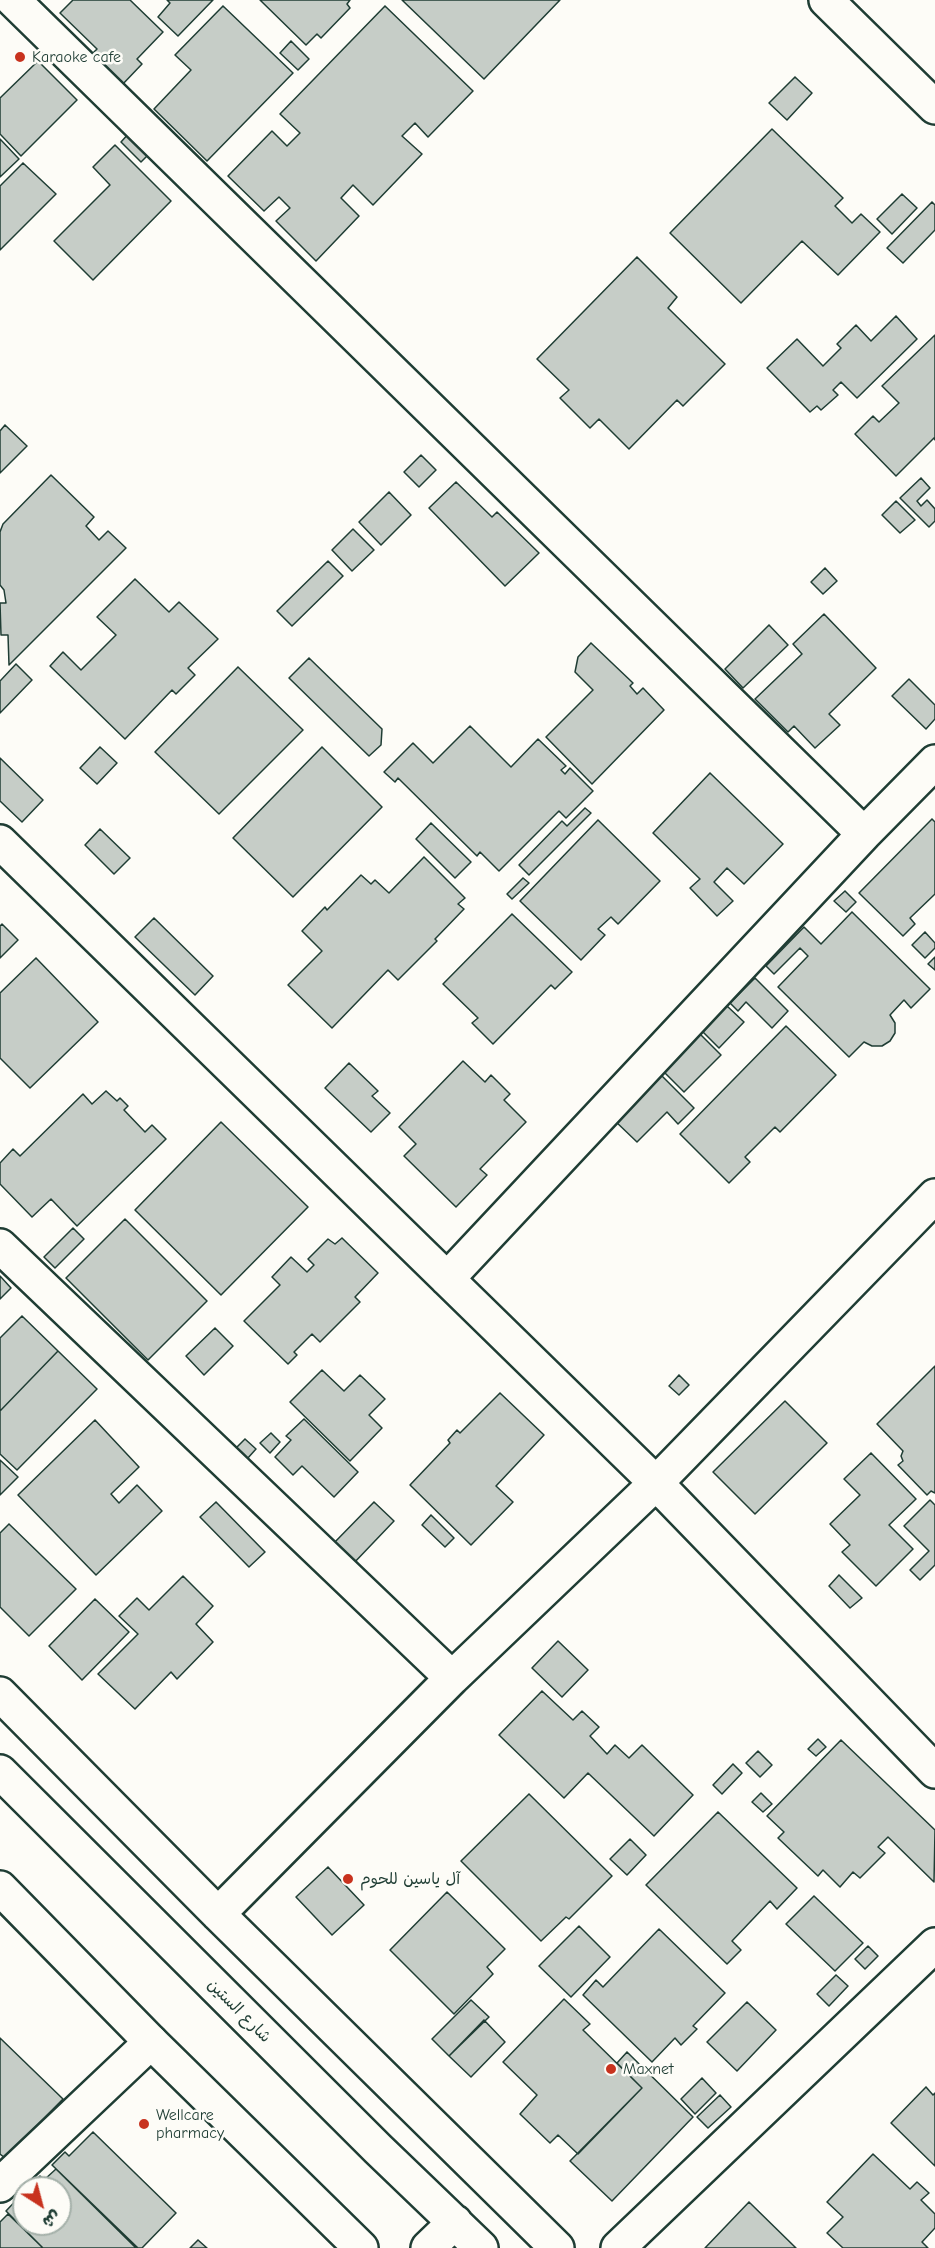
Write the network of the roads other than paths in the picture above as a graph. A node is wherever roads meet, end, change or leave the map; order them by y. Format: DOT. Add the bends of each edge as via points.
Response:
graph roads {
  1 [pos="13,0"];
  2 [pos="826,0"];
  3 [pos="935,106"];
  4 [pos="935,762"];
  5 [pos="864,834"];
  6 [pos="0,842"];
  7 [pos="935,1196"];
  8 [pos="0,1246"];
  9 [pos="447,1280"];
  10 [pos="656,1483"];
  11 [pos="452,1678"];
  12 [pos="0,1694"];
  13 [pos="935,1771"];
  14 [pos="0,1772"];
  15 [pos="0,1888"];
  16 [pos="218,1914"];
  17 [pos="935,1945"];
  18 [pos="151,2042"];
  19 [pos="0,2186"];
  20 [pos="455,2222"];
  21 [pos="361,2248"];
  22 [pos="428,2248"];
  23 [pos="481,2248"];
  24 [pos="557,2248"];
  25 [pos="618,2248"];
  1 -- 5 [label="street"];
  2 -- 3 [label="street"];
  4 -- 5 [label="street"];
  5 -- 9 [label="street"];
  6 -- 9 [label="street"];
  7 -- 10 [label="street"];
  8 -- 11 [label="street"];
  9 -- 10 [label="street"];
  10 -- 11 [label="street"];
  10 -- 13 [label="street"];
  11 -- 16 [label="street"];
  12 -- 16 [label="street"];
  14 -- 20 [label="street, شارع الستين"];
  15 -- 18 [label="street"];
  16 -- 24 [label="street"];
  17 -- 25 [label="street"];
  18 -- 19 [label="street"];
  18 -- 21 [label="street"];
  20 -- 22 [label="street"];
  20 -- 23 [label="street, شارع الستين"];
}
